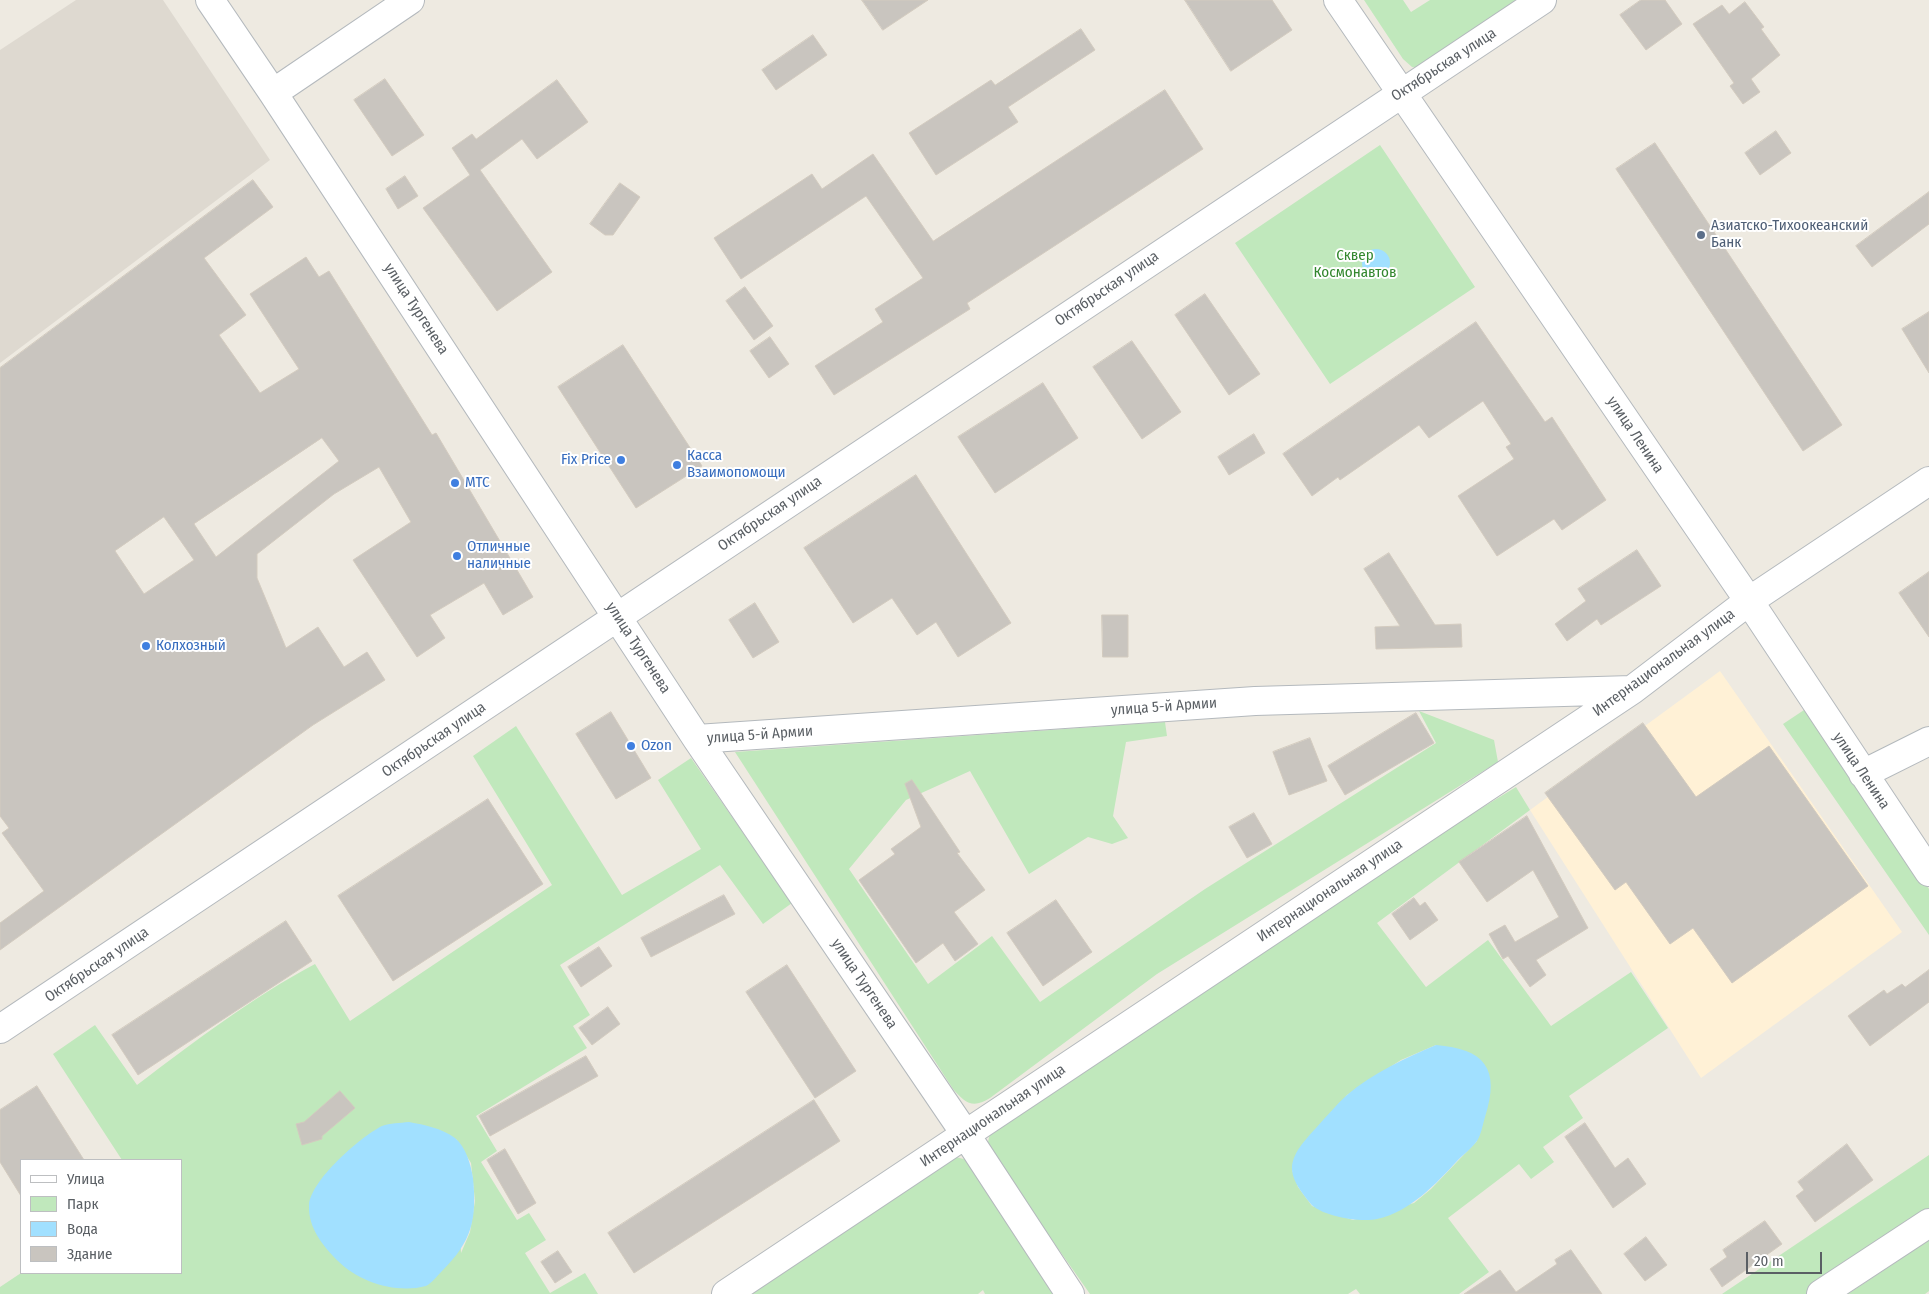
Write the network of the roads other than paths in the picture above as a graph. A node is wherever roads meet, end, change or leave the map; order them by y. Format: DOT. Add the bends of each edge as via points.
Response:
graph roads {
  1 [pos="210,0"];
  2 [pos="410,0"];
  3 [pos="1338,0"];
  4 [pos="1542,0"];
  5 [pos="273,93"];
  6 [pos="1402,93"];
  7 [pos="1929,481"];
  8 [pos="1749,601"];
  9 [pos="618,616"];
  10 [pos="1632,690"];
  11 [pos="697,739"];
  12 [pos="1929,741"];
  13 [pos="1863,774"];
  14 [pos="1929,872"];
  15 [pos="0,1030"];
  16 [pos="966,1135"];
  17 [pos="1929,1223"];
  18 [pos="726,1294"];
  19 [pos="1070,1294"];
  20 [pos="1821,1294"];
  1 -- 5 [label="street, улица Тургенева"];
  2 -- 5 [label="street"];
  3 -- 6 [label="street, улица Ленина"];
  4 -- 6 [label="street, Октябрьская улица"];
  5 -- 9 [label="street, улица Тургенева"];
  6 -- 8 [label="street, улица Ленина"];
  6 -- 9 [label="street, Октябрьская улица"];
  7 -- 8 [label="street, Интернациональная улица"];
  8 -- 10 [label="street, Интернациональная улица"];
  8 -- 13 [label="street, улица Ленина"];
  9 -- 11 [label="street, улица Тургенева"];
  9 -- 15 [label="street, Октябрьская улица"];
  10 -- 11 [label="street, улица 5-й Армии" via="1255,701"];
  10 -- 16 [label="street, Интернациональная улица"];
  11 -- 16 [label="street, улица Тургенева"];
  12 -- 13 [label="street"];
  13 -- 14 [label="street, улица Ленина"];
  16 -- 18 [label="street, Интернациональная улица"];
  16 -- 19 [label="street, улица Тургенева"];
  17 -- 20 [label="street"];
}
